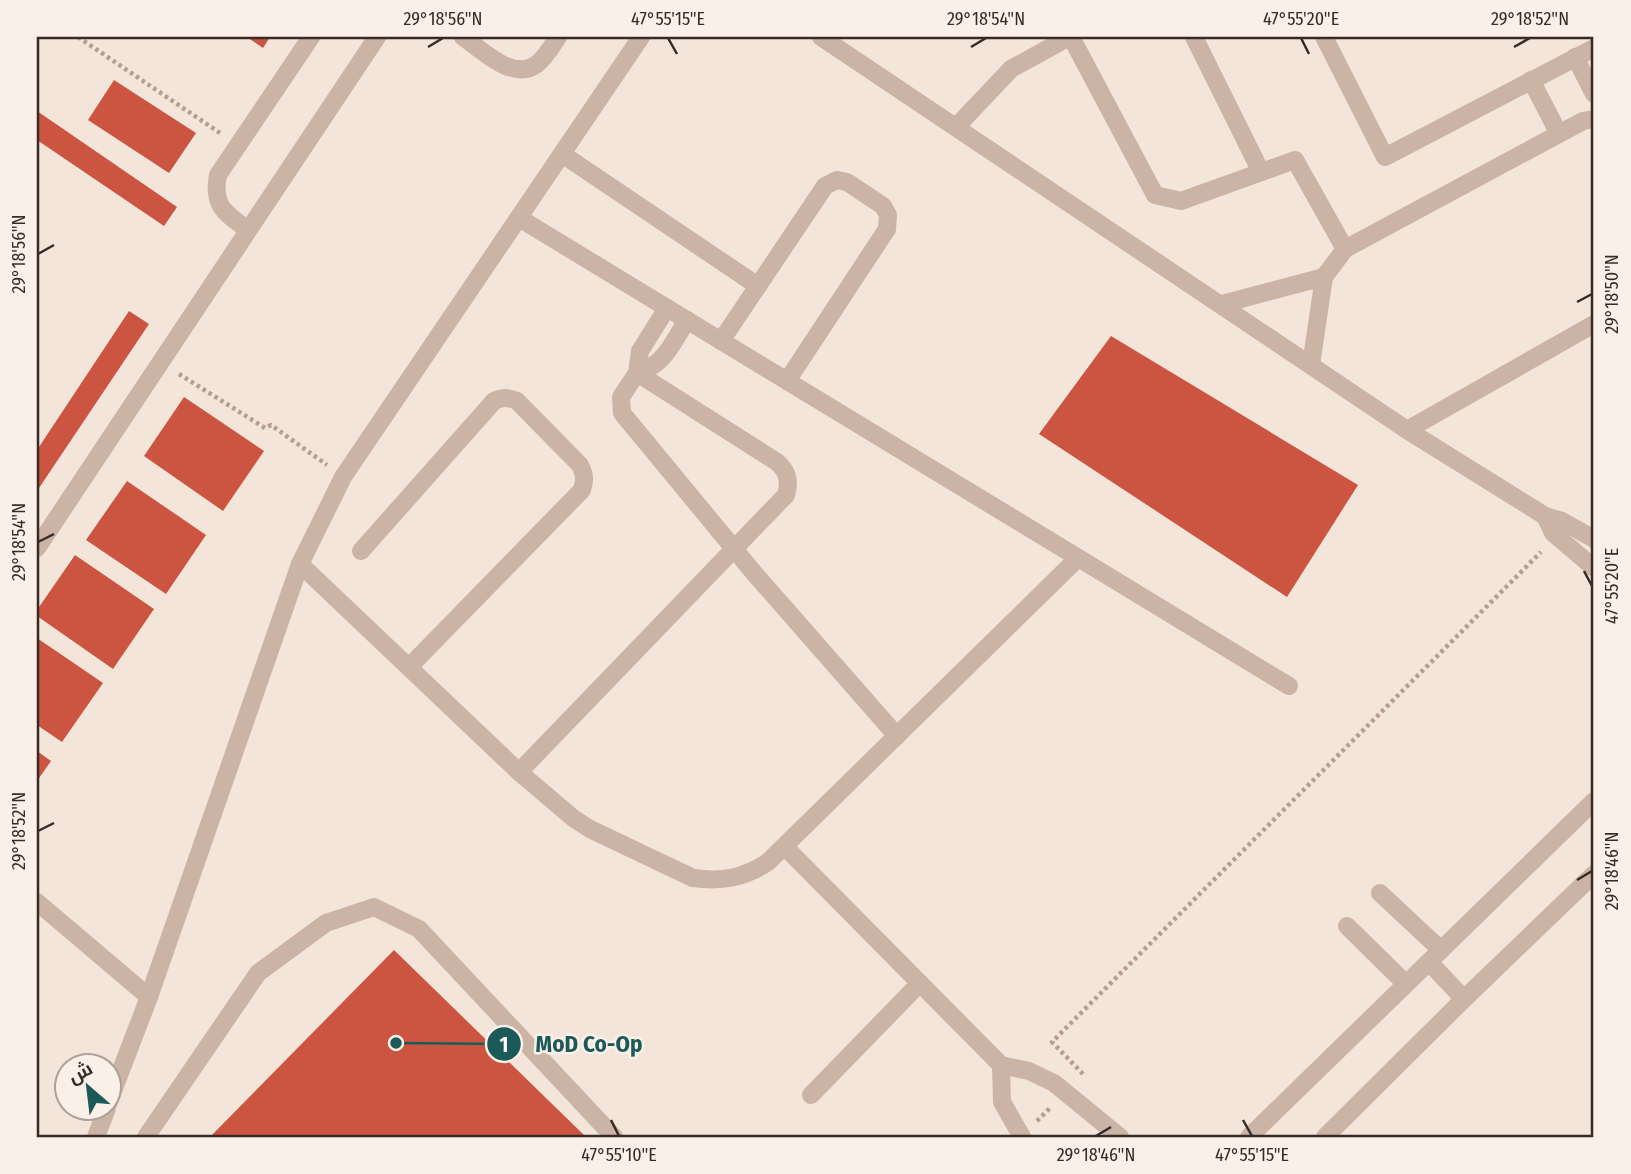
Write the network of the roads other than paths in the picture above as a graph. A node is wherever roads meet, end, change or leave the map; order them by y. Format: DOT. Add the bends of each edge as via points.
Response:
graph roads {
  1 [pos="311,37"];
  2 [pos="376,37"];
  3 [pos="463,37"];
  4 [pos="558,37"];
  5 [pos="641,37"];
  6 [pos="821,37"];
  7 [pos="1070,37"];
  8 [pos="1194,37"];
  9 [pos="1324,37"];
  10 [pos="1045,43"];
  11 [pos="1594,48"];
  12 [pos="1574,57"];
  13 [pos="1531,80"];
  14 [pos="1594,94"];
  15 [pos="1594,119"];
  16 [pos="956,127"];
  17 [pos="1559,134"];
  18 [pos="562,154"];
  19 [pos="1261,172"];
  20 [pos="519,218"];
  21 [pos="248,230"];
  22 [pos="1345,249"];
  23 [pos="1324,276"];
  24 [pos="758,286"];
  25 [pos="1222,304"];
  26 [pos="667,308"];
  27 [pos="687,320"];
  28 [pos="1594,324"];
  29 [pos="721,341"];
  30 [pos="1311,365"];
  31 [pos="637,373"];
  32 [pos="787,382"];
  33 [pos="1407,430"];
  34 [pos="1545,516"];
  35 [pos="1594,538"];
  36 [pos="37,548"];
  37 [pos="733,549"];
  38 [pos="361,551"];
  39 [pos="1078,558"];
  40 [pos="300,564"];
  41 [pos="1594,568"];
  42 [pos="409,667"];
  43 [pos="1289,686"];
  44 [pos="897,736"];
  45 [pos="519,772"];
  46 [pos="1594,801"];
  47 [pos="785,847"];
  48 [pos="1594,874"];
  49 [pos="1380,893"];
  50 [pos="37,902"];
  51 [pos="1347,926"];
  52 [pos="1435,956"];
  53 [pos="920,983"];
  54 [pos="1406,984"];
  55 [pos="149,997"];
  56 [pos="1464,999"];
  57 [pos="1001,1065"];
  58 [pos="122,1069"];
  59 [pos="811,1095"];
  60 [pos="146,1137"];
  61 [pos="614,1137"];
  62 [pos="1022,1137"];
  63 [pos="1120,1137"];
  64 [pos="1249,1137"];
  65 [pos="1325,1137"];
  1 -- 21 [label="lane" via="218,175 218,203"];
  2 -- 21 [label="lane"];
  3 -- 4 [label="lane" via="517,70 537,64"];
  5 -- 18 [label="lane"];
  6 -- 16 [label="lane"];
  7 -- 10 [label="lane"];
  7 -- 19 [label="lane" via="1155,195 1181,201"];
  8 -- 19 [label="lane"];
  9 -- 13 [label="lane" via="1385,157"];
  10 -- 16 [label="lane" via="1011,69"];
  11 -- 12 [label="lane"];
  12 -- 13 [label="lane"];
  12 -- 14 [label="lane"];
  13 -- 17 [label="lane"];
  15 -- 17 [label="lane"];
  16 -- 25 [label="lane"];
  17 -- 22 [label="lane"];
  18 -- 20 [label="lane"];
  18 -- 24 [label="lane"];
  19 -- 22 [label="lane" via="1295,160"];
  20 -- 26 [label="lane"];
  20 -- 40 [label="lane" via="343,477"];
  21 -- 36 [label="lane"];
  22 -- 23 [label="lane"];
  23 -- 25 [label="lane"];
  23 -- 30 [label="lane"];
  24 -- 29 [label="lane"];
  24 -- 32 [label="lane" via="831,183 847,182 883,206 887,229"];
  25 -- 30 [label="lane"];
  26 -- 27 [label="lane"];
  26 -- 31 [label="lane" via="640,351"];
  27 -- 29 [label="lane"];
  27 -- 31 [label="lane" via="659,362"];
  28 -- 33 [label="lane"];
  29 -- 32 [label="lane"];
  30 -- 33 [label="lane"];
  31 -- 37 [label="lane" via="621,397 622,413"];
  31 -- 37 [label="lane" via="784,468 786,495"];
  32 -- 39 [label="lane"];
  33 -- 34 [label="lane"];
  34 -- 35 [label="lane"];
  34 -- 41 [label="lane" via="1553,533"];
  37 -- 44 [label="lane"];
  37 -- 45 [label="lane"];
  38 -- 42 [label="lane" via="494,401 502,398 517,401 584,473 582,490"];
  39 -- 43 [label="lane"];
  39 -- 44 [label="lane"];
  40 -- 42 [label="lane"];
  40 -- 55 [label="lane"];
  42 -- 45 [label="lane"];
  44 -- 47 [label="lane"];
  45 -- 47 [label="lane" via="590,829 693,878 740,876"];
  46 -- 52 [label="lane"];
  47 -- 53 [label="lane"];
  48 -- 56 [label="lane"];
  49 -- 52 [label="lane"];
  50 -- 55 [label="lane"];
  51 -- 54 [label="lane"];
  52 -- 54 [label="lane"];
  52 -- 56 [label="lane"];
  53 -- 57 [label="lane"];
  53 -- 59 [label="lane"];
  54 -- 64 [label="lane"];
  55 -- 58 [label="lane"];
  56 -- 65 [label="lane"];
  57 -- 62 [label="lane" via="1002,1102"];
  57 -- 63 [label="lane" via="1054,1083"];
  60 -- 61 [label="lane" via="258,972 326,923 374,907 419,929"];
}
